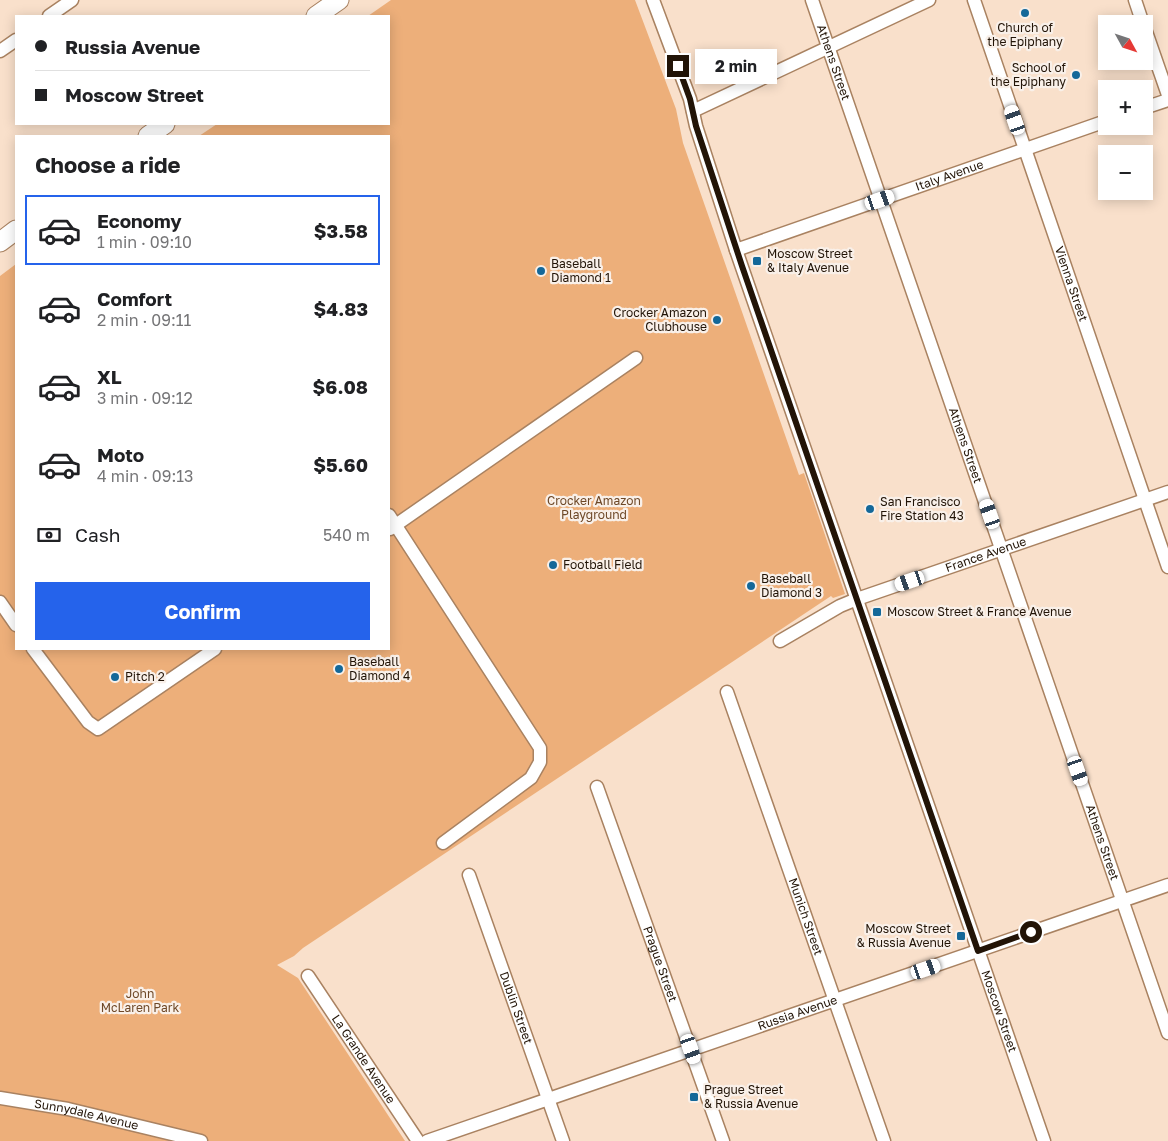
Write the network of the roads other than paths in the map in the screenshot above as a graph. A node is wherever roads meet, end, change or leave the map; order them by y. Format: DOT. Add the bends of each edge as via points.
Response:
graph roads {
  1 [pos="72,0"];
  2 [pos="339,0"];
  3 [pos="653,0"];
  4 [pos="812,0"];
  5 [pos="929,0"];
  6 [pos="974,0"];
  7 [pos="1135,0"];
  8 [pos="50,15"];
  9 [pos="317,15"];
  10 [pos="1140,15"];
  11 [pos="15,41"];
  12 [pos="829,47"];
  13 [pos="0,51"];
  14 [pos="1153,53"];
  15 [pos="1168,96"];
  16 [pos="1168,100"];
  17 [pos="1153,105"];
  18 [pos="693,111"];
  19 [pos="1098,124"];
  20 [pos="164,125"];
  21 [pos="150,135"];
  22 [pos="1025,149"];
  23 [pos="880,200"];
  24 [pos="15,231"];
  25 [pos="0,242"];
  26 [pos="736,250"];
  27 [pos="636,358"];
  28 [pos="1168,492"];
  29 [pos="1145,500"];
  30 [pos="391,524"];
  31 [pos="1002,549"];
  32 [pos="1168,567"];
  33 [pos="857,599"];
  34 [pos="0,602"];
  35 [pos="15,624"];
  36 [pos="780,641"];
  37 [pos="34,650"];
  38 [pos="214,650"];
  39 [pos="727,692"];
  40 [pos="597,787"];
  41 [pos="443,843"];
  42 [pos="469,875"];
  43 [pos="1168,885"];
  44 [pos="1123,900"];
  45 [pos="978,951"];
  46 [pos="308,976"];
  47 [pos="836,1000"];
  48 [pos="1168,1033"];
  49 [pos="691,1049"];
  50 [pos="0,1098"];
  51 [pos="548,1098"];
  52 [pos="200,1141"];
  53 [pos="418,1141"];
  54 [pos="427,1141"];
  55 [pos="563,1141"];
  56 [pos="723,1141"];
  57 [pos="884,1141"];
  58 [pos="1044,1141"];
  1 -- 8 [label="street"];
  2 -- 9 [label="main road"];
  3 -- 18 [label="street, Moscow Street"];
  4 -- 12 [label="street, Athens Street"];
  5 -- 12 [label="street"];
  6 -- 22 [label="street, Vienna Street"];
  7 -- 10 [label="street"];
  11 -- 13 [label="street"];
  12 -- 18 [label="street"];
  12 -- 23 [label="street, Athens Street"];
  14 -- 15 [label="street"];
  16 -- 17 [label="street"];
  18 -- 26 [label="street, Moscow Street"];
  19 -- 22 [label="street, Italy Avenue"];
  20 -- 21 [label="main road"];
  22 -- 23 [label="street, Italy Avenue"];
  22 -- 29 [label="street, Vienna Street"];
  23 -- 26 [label="street, Italy Avenue"];
  23 -- 31 [label="street, Athens Street"];
  24 -- 25 [label="main road"];
  26 -- 33 [label="street, Moscow Street"];
  27 -- 30 [label="street"];
  28 -- 29 [label="street, France Avenue"];
  29 -- 31 [label="street, France Avenue"];
  29 -- 32 [label="street, Vienna Street"];
  30 -- 41 [label="street" via="540,748 540,762 532,778"];
  31 -- 33 [label="street, France Avenue"];
  31 -- 44 [label="street, Athens Street"];
  33 -- 36 [label="street, France Avenue"];
  33 -- 45 [label="street, Moscow Street"];
  34 -- 35 [label="street"];
  37 -- 38 [label="street" via="88,722 98,728"];
  39 -- 47 [label="street, Munich Street"];
  40 -- 49 [label="street, Prague Street"];
  42 -- 51 [label="street, Dublin Street"];
  43 -- 44 [label="street, Russia Avenue"];
  44 -- 45 [label="street, Russia Avenue"];
  44 -- 48 [label="street, Athens Street"];
  45 -- 47 [label="street, Russia Avenue"];
  45 -- 58 [label="street, Moscow Street"];
  46 -- 53 [label="street, La Grande Avenue"];
  47 -- 49 [label="street, Russia Avenue"];
  47 -- 57 [label="street, Munich Street"];
  49 -- 51 [label="street, Russia Avenue"];
  49 -- 56 [label="street, Prague Street"];
  50 -- 52 [label="street, Sunnydale Avenue" via="68,1109"];
  51 -- 54 [label="street, Russia Avenue"];
  51 -- 55 [label="street, Dublin Street"];
}
